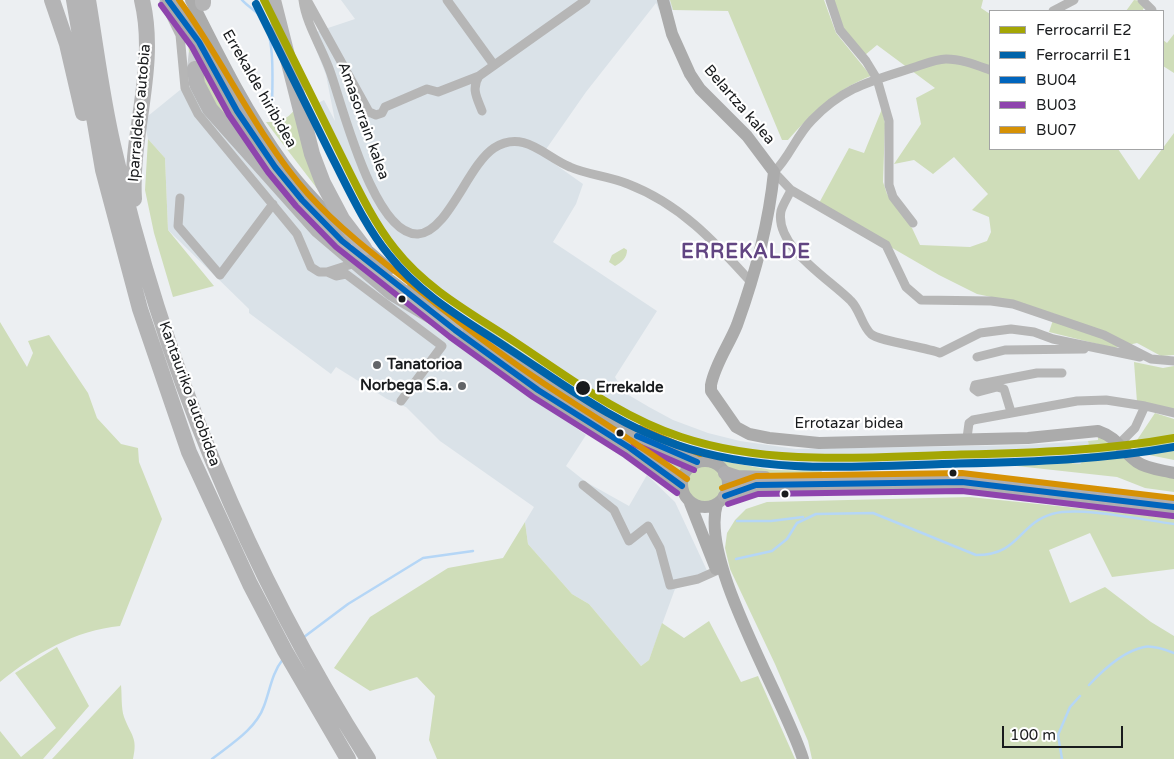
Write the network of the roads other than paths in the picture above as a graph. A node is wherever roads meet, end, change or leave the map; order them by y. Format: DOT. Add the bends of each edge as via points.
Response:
graph roads {
  1 [pos="52,0"];
  2 [pos="74,0"];
  3 [pos="88,0"];
  4 [pos="142,0"];
  5 [pos="163,0"];
  6 [pos="168,0"];
  7 [pos="273,0"];
  8 [pos="305,0"];
  9 [pos="447,0"];
  10 [pos="586,0"];
  11 [pos="663,0"];
  12 [pos="830,0"];
  13 [pos="1074,0"];
  14 [pos="1142,0"];
  15 [pos="199,1"];
  16 [pos="1056,10"];
  17 [pos="1152,10"];
  18 [pos="494,65"];
  19 [pos="195,69"];
  20 [pos="989,70"];
  21 [pos="479,76"];
  22 [pos="877,79"];
  23 [pos="237,111"];
  24 [pos="482,111"];
  25 [pos="103,170"];
  26 [pos="774,172"];
  27 [pos="257,174"];
  28 [pos="791,190"];
  29 [pos="180,198"];
  30 [pos="273,204"];
  31 [pos="914,223"];
  32 [pos="133,226"];
  33 [pos="364,248"];
  34 [pos="354,263"];
  35 [pos="327,272"];
  36 [pos="750,282"];
  37 [pos="388,297"];
  38 [pos="455,330"];
  39 [pos="1104,350"];
  40 [pos="977,357"];
  41 [pos="1151,359"];
  42 [pos="1174,361"];
  43 [pos="1062,373"];
  44 [pos="401,400"];
  45 [pos="1145,406"];
  46 [pos="1011,412"];
  47 [pos="1174,413"];
  48 [pos="967,438"];
  49 [pos="1120,443"];
  50 [pos="697,462"];
  51 [pos="725,472"];
  52 [pos="1174,473"];
  53 [pos="584,486"];
  54 [pos="682,486"];
  55 [pos="721,500"];
  56 [pos="1174,500"];
  57 [pos="690,503"];
  58 [pos="1174,507"];
  59 [pos="716,570"];
  60 [pos="733,599"];
  61 [pos="331,716"];
  62 [pos="348,759"];
  63 [pos="368,759"];
  64 [pos="803,759"];
  1 -- 25 [label="highway" via="67,44 91,145"];
  2 -- 25 [label="highway, Kantauriko autobidea"];
  3 -- 32 [label="highway, Kantauriko autobidea" via="112,144"];
  4 -- 32 [label="highway, Iparraldeko autobia" via="147,19 147,68 134,152"];
  5 -- 27 [label="street" via="180,36 185,88 198,114"];
  6 -- 23 [label="main road, Errekalde hiribidea" via="199,42"];
  7 -- 33 [label="highway" via="317,168 342,219"];
  8 -- 21 [label="street" via="369,112 376,116 386,107 427,89 438,92"];
  8 -- 36 [label="street, Amasorrain kalea" via="344,118 378,200 400,228 417,234 431,228 446,214 486,156 506,143 519,142 540,149 568,167 630,184 672,205 706,233"];
  9 -- 18 [label="street"];
  10 -- 18 [label="street"];
  11 -- 26 [label="main road, Belartza kalea" via="672,34 690,74 700,89 747,136"];
  12 -- 22 [label="street" via="840,30 866,60"];
  13 -- 16 [label="street"];
  14 -- 17 [label="street"];
  15 -- 33 [label="main road, Errekalde hiribidea" via="239,93 285,165 320,206"];
  18 -- 21 [label="street"];
  19 -- 27 [label="highway" via="197,84 210,109"];
  20 -- 22 [label="street, Errotazar bidea" via="944,59"];
  21 -- 24 [label="street" via="474,91"];
  22 -- 26 [label="street, Errotazar bidea" via="855,86 834,100 813,119"];
  22 -- 31 [label="street" via="889,121 889,185 893,197"];
  23 -- 34 [label="street" via="270,168"];
  23 -- 38 [label="main road, Errekalde hiribidea" via="275,167 313,212 361,258"];
  25 -- 61 [label="highway, Kantauriko autobidea" via="156,358 189,452 250,584"];
  26 -- 28 [label="street"];
  26 -- 36 [label="main road, Errotazar bidea" via="772,193"];
  27 -- 30 [label="street"];
  27 -- 34 [label="highway"];
  28 -- 39 [label="street" via="782,210 784,231 793,247 816,273 853,303 871,334 940,352 980,333 1011,329"];
  28 -- 41 [label="street" via="886,245 906,287 921,300 991,300 1014,304 1104,335"];
  29 -- 30 [label="street" via="178,226 220,275"];
  30 -- 35 [label="street" via="297,234 312,267 319,272"];
  32 -- 61 [label="highway, Kantauriko autobidea" via="172,350 207,446"];
  33 -- 50 [label="main road, Errekalde hiribidea" via="534,375 628,431"];
  34 -- 35 [label="street"];
  34 -- 37 [label="highway"];
  35 -- 37 [label="street" via="336,276 346,274"];
  36 -- 48 [label="main road, Errotazar bidea" via="737,325 710,385 736,428 769,438 819,443"];
  37 -- 38 [label="highway"];
  37 -- 44 [label="street" via="442,346"];
  38 -- 54 [label="main road, Errekalde hiribidea"];
  39 -- 40 [label="street" via="1005,350"];
  39 -- 41 [label="street"];
  41 -- 42 [label="street"];
  43 -- 46 [label="street" via="1037,373 975,385 978,392 998,387 1004,389"];
  45 -- 46 [label="street" via="1106,400 1077,401"];
  45 -- 47 [label="street"];
  45 -- 49 [label="street" via="1135,428"];
  46 -- 48 [label="street" via="973,420 969,424"];
  48 -- 49 [label="main road, Errotazar bidea" via="1028,438 1098,431 1109,434"];
  49 -- 52 [label="main road" via="1136,462"];
  50 -- 51 [label="main road" via="704,460 716,464"];
  50 -- 54 [label="main road" via="687,469"];
  51 -- 55 [label="main road" via="728,485"];
  51 -- 56 [label="main road" via="752,478 978,477"];
  53 -- 59 [label="street" via="614,510 630,542 648,526 660,548 670,585 698,579"];
  54 -- 57 [label="main road"];
  55 -- 57 [label="main road" via="704,508"];
  55 -- 58 [label="main road" via="756,486 952,482"];
  55 -- 60 [label="main road" via="713,518 715,541"];
  57 -- 59 [label="main road"];
  59 -- 60 [label="main road"];
  60 -- 64 [label="main road"];
  61 -- 62 [label="highway, Kantauriko autobidea"];
  61 -- 63 [label="highway, Kantauriko autobidea"];
}
